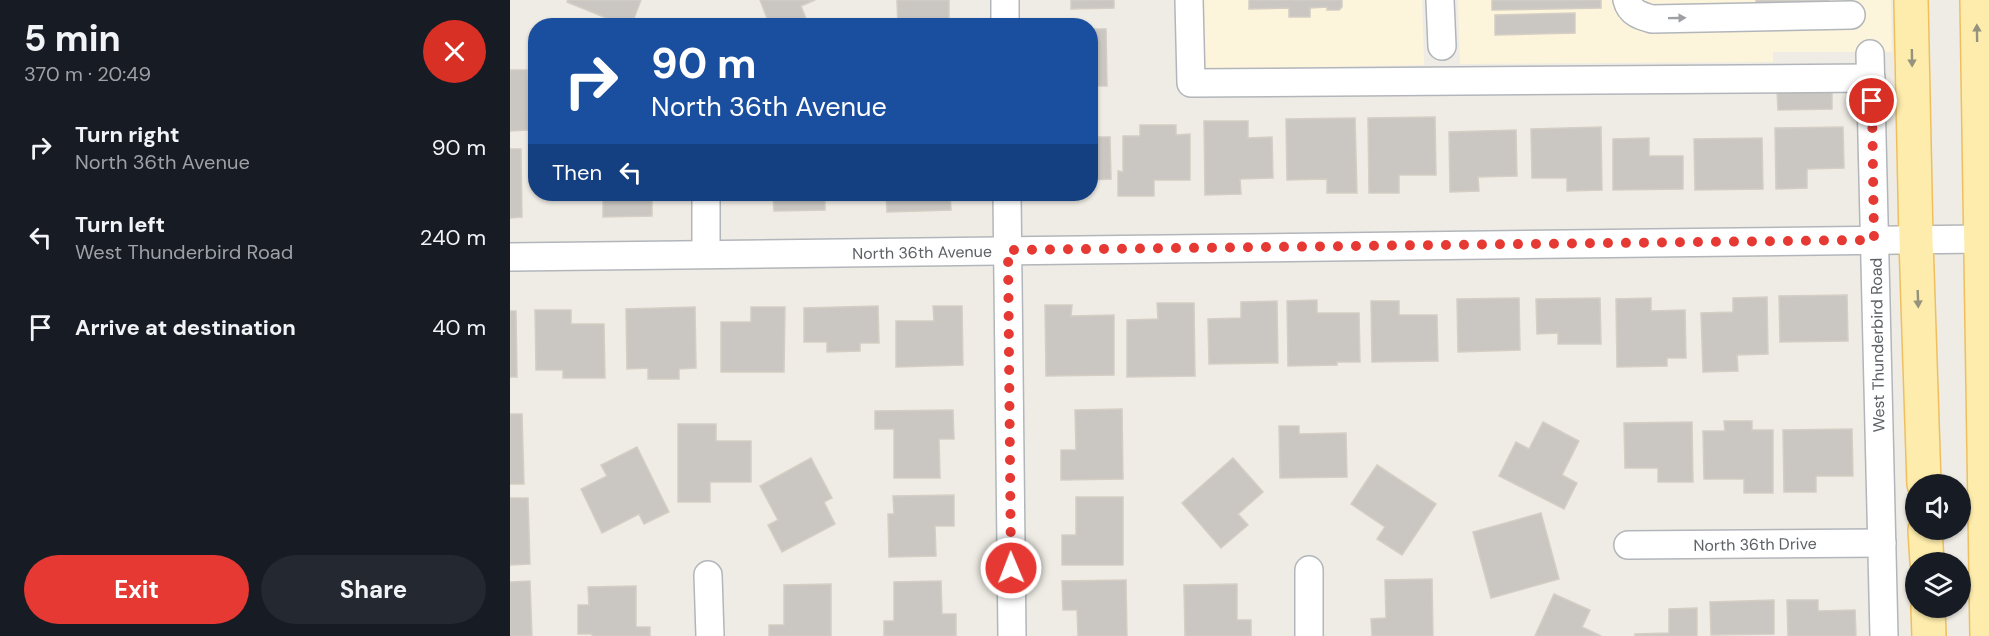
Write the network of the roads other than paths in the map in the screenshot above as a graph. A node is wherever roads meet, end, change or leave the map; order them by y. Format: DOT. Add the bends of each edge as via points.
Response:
graph roads {
  1 [pos="1005,0"];
  2 [pos="1189,0"];
  3 [pos="1440,0"];
  4 [pos="1627,0"];
  5 [pos="1911,0"];
  6 [pos="1977,0"];
  7 [pos="1851,15"];
  8 [pos="1005,18"];
  9 [pos="1442,46"];
  10 [pos="706,201"];
  11 [pos="1007,201"];
  12 [pos="1981,239"];
  13 [pos="1874,240"];
  14 [pos="1916,240"];
  15 [pos="1008,250"];
  16 [pos="706,254"];
  17 [pos="510,257"];
  18 [pos="1924,474"];
  19 [pos="1882,543"];
  20 [pos="1628,545"];
  21 [pos="1310,570"];
  22 [pos="708,575"];
  23 [pos="1928,618"];
  24 [pos="710,636"];
  25 [pos="1012,636"];
  26 [pos="1309,636"];
  27 [pos="1884,636"];
  28 [pos="1929,636"];
  29 [pos="1987,636"];
  1 -- 8 [label="street"];
  2 -- 13 [label="street, West Thunderbird Road" via="1191,83 1871,66"];
  3 -- 9 [label="street"];
  4 -- 7 [label="street, one-way" via="1634,12 1652,19"];
  5 -- 14 [label="main road, one-way"];
  12 -- 6 [label="main road, one-way"];
  10 -- 16 [label="street"];
  11 -- 15 [label="street"];
  12 -- 14 [label="street, North 36th Avenue"];
  12 -- 29 [label="main road"];
  13 -- 14 [label="street, North 36th Avenue"];
  13 -- 15 [label="street, North 36th Avenue"];
  13 -- 19 [label="street, West Thunderbird Road"];
  14 -- 18 [label="main road, one-way"];
  15 -- 16 [label="street, North 36th Avenue"];
  15 -- 25 [label="street"];
  16 -- 17 [label="street, North 36th Avenue"];
  19 -- 20 [label="street, North 36th Drive"];
  19 -- 27 [label="street, West Thunderbird Road"];
  21 -- 26 [label="street"];
  22 -- 24 [label="street"];
  23 -- 28 [label="main road"];
}
